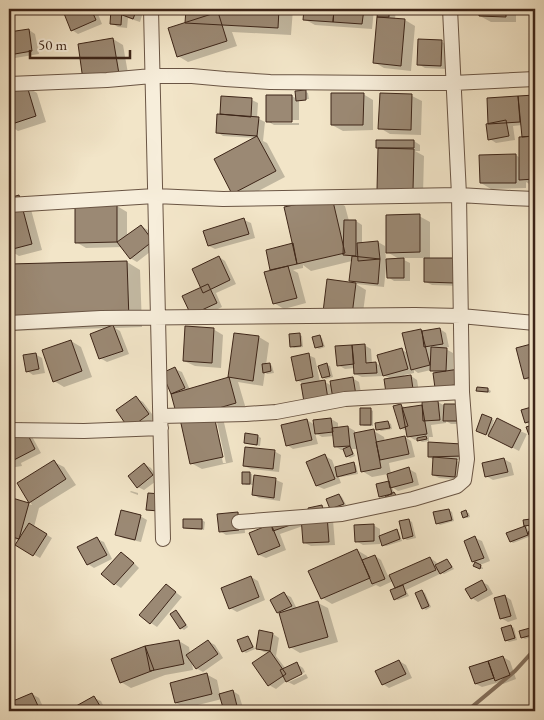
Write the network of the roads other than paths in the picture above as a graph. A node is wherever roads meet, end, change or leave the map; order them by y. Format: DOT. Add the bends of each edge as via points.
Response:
graph roads {
  1 [pos="151,9"];
  2 [pos="450,9"];
  3 [pos="152,76"];
  4 [pos="535,79"];
  5 [pos="454,82"];
  6 [pos="9,84"];
  7 [pos="459,195"];
  8 [pos="155,196"];
  9 [pos="535,198"];
  10 [pos="9,205"];
  11 [pos="461,316"];
  12 [pos="158,317"];
  13 [pos="9,323"];
  14 [pos="535,323"];
  15 [pos="462,392"];
  16 [pos="161,422"];
  17 [pos="9,430"];
  18 [pos="239,522"];
  19 [pos="163,539"];
  1 -- 3 [label="street"];
  2 -- 5 [label="street"];
  3 -- 5 [label="street" via="270,82"];
  3 -- 6 [label="street"];
  3 -- 8 [label="street"];
  4 -- 5 [label="street"];
  5 -- 7 [label="street"];
  7 -- 8 [label="street" via="223,199"];
  7 -- 9 [label="street"];
  7 -- 11 [label="street"];
  8 -- 10 [label="street"];
  8 -- 12 [label="street"];
  11 -- 12 [label="street"];
  11 -- 14 [label="street"];
  11 -- 15 [label="street"];
  12 -- 13 [label="street"];
  12 -- 16 [label="street"];
  15 -- 16 [label="street" via="345,399 276,412"];
  15 -- 18 [label="street" via="467,459 464,480 458,486 342,514"];
  16 -- 17 [label="street" via="84,431"];
  16 -- 19 [label="street"];
}
